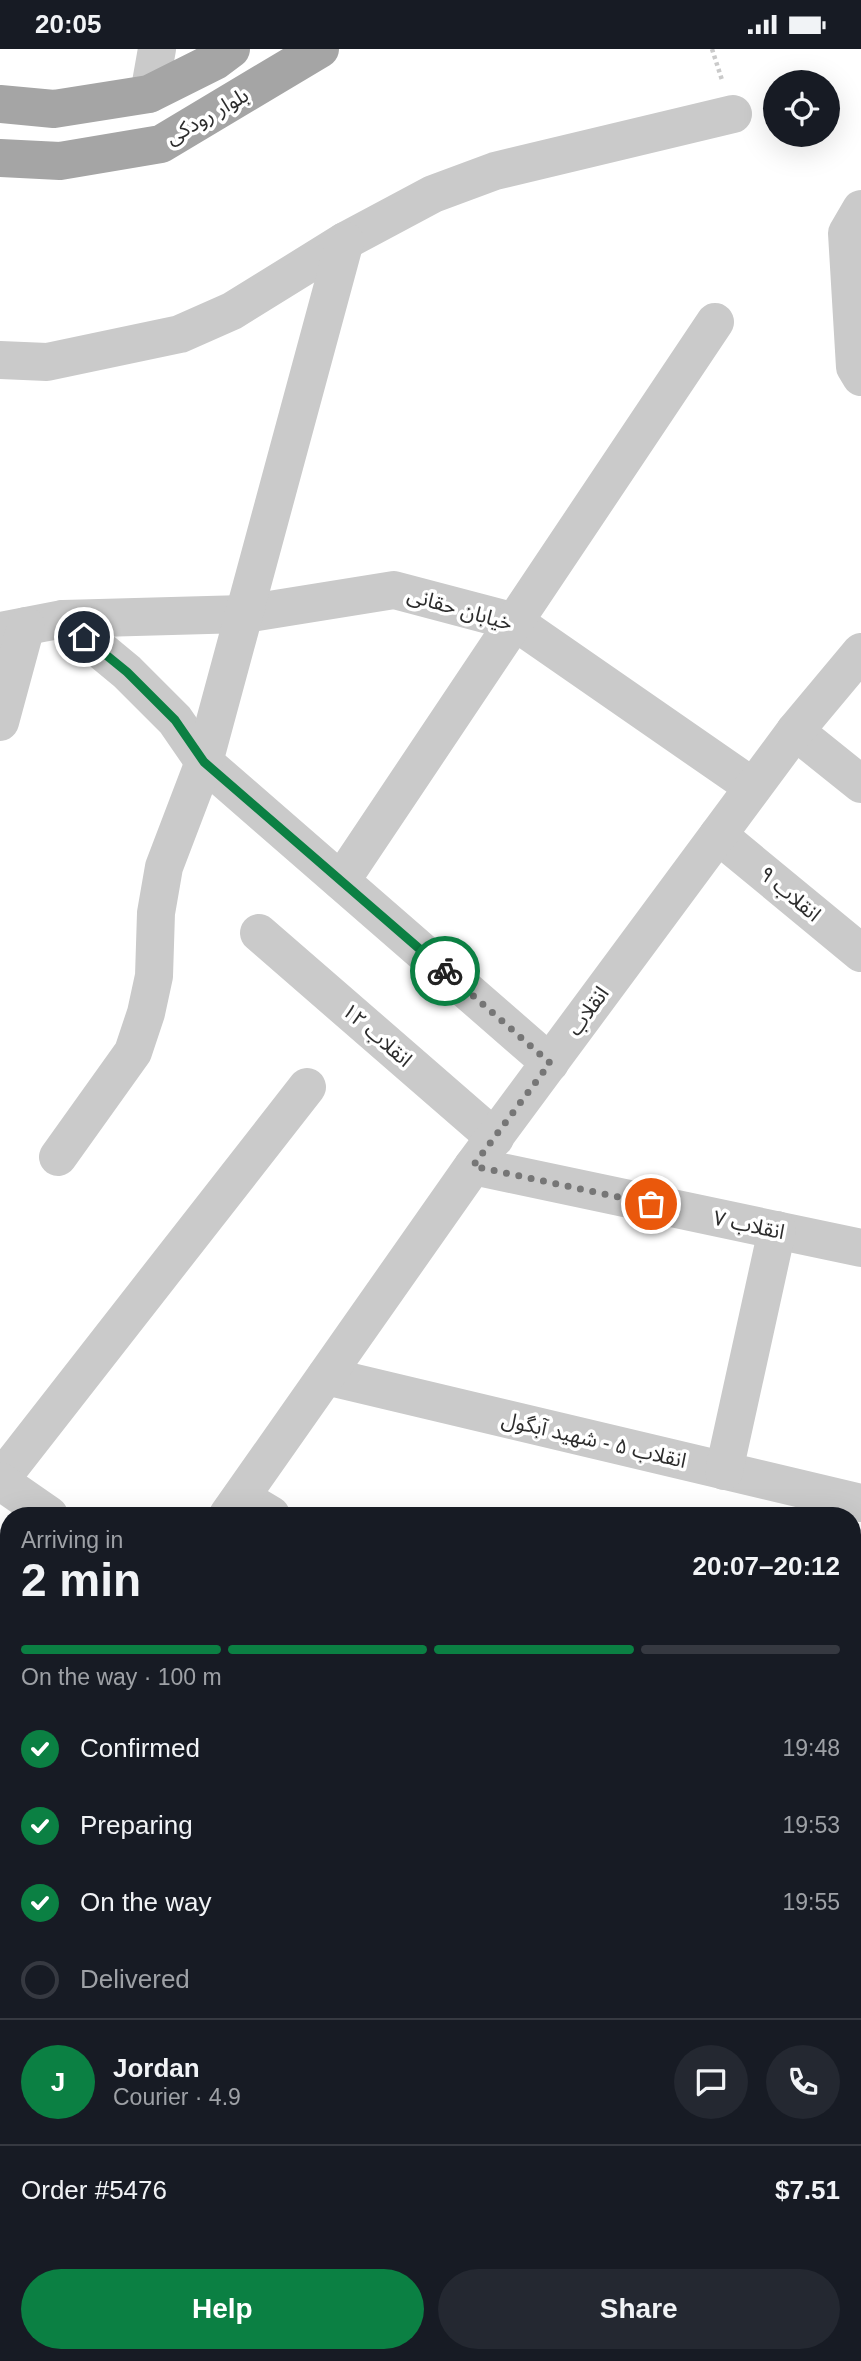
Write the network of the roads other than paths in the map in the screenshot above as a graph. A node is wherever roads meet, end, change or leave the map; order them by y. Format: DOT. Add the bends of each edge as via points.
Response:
graph roads {
  1 [pos="157,49"];
  2 [pos="231,49"];
  3 [pos="320,49"];
  4 [pos="149,94"];
  5 [pos="0,104"];
  6 [pos="733,114"];
  7 [pos="0,158"];
  8 [pos="861,209"];
  9 [pos="345,241"];
  10 [pos="715,322"];
  11 [pos="0,361"];
  12 [pos="861,377"];
  13 [pos="244,614"];
  14 [pos="63,619"];
  15 [pos="514,622"];
  16 [pos="13,629"];
  17 [pos="861,652"];
  18 [pos="0,722"];
  19 [pos="795,731"];
  20 [pos="204,762"];
  21 [pos="861,784"];
  22 [pos="753,787"];
  23 [pos="718,835"];
  24 [pos="341,881"];
  25 [pos="259,933"];
  26 [pos="861,953"];
  27 [pos="550,1063"];
  28 [pos="307,1087"];
  29 [pos="484,1152"];
  30 [pos="58,1157"];
  31 [pos="777,1230"];
  32 [pos="861,1248"];
  33 [pos="326,1376"];
  34 [pos="723,1471"];
  35 [pos="0,1480"];
  36 [pos="861,1503"];
  37 [pos="38,1507"];
  38 [pos="248,1507"];
  1 -- 4 [label="street"];
  2 -- 4 [label="main road, بلوار رودکی"];
  3 -- 7 [label="main road, بلوار رودکی" via="160,143 60,161"];
  4 -- 5 [label="main road, بلوار رودکی" via="54,109"];
  6 -- 9 [label="street" via="495,171 433,194"];
  8 -- 12 [label="street" via="848,233 855,367"];
  9 -- 11 [label="street" via="232,311 180,334 47,362"];
  9 -- 13 [label="street"];
  10 -- 15 [label="street"];
  13 -- 14 [label="street, خیابان حقانی"];
  13 -- 15 [label="street, خیابان حقانی" via="394,590"];
  13 -- 20 [label="street"];
  14 -- 16 [label="street, خیابان حقانی"];
  14 -- 20 [label="street" via="127,672 175,720"];
  15 -- 22 [label="street, خیابان حقانی"];
  15 -- 24 [label="street"];
  16 -- 18 [label="street"];
  17 -- 19 [label="street, انقلاب"];
  19 -- 21 [label="street"];
  19 -- 22 [label="street, انقلاب"];
  20 -- 24 [label="street"];
  20 -- 30 [label="street" via="163,867 154,977 133,1052"];
  22 -- 23 [label="street, انقلاب"];
  23 -- 26 [label="street, انقلاب ۹"];
  23 -- 27 [label="street, انقلاب"];
  24 -- 27 [label="street"];
  25 -- 29 [label="street, انقلاب ۱۲"];
  27 -- 29 [label="street, انقلاب"];
  28 -- 35 [label="street"];
  29 -- 31 [label="street, انقلاب ۷"];
  29 -- 33 [label="street, انقلاب"];
  31 -- 32 [label="street, انقلاب ۷"];
  31 -- 34 [label="street"];
  33 -- 34 [label="street, انقلاب ۵ - شهید آبگول"];
  33 -- 38 [label="street, انقلاب"];
  34 -- 36 [label="street, انقلاب ۵ - شهید آبگول"];
  35 -- 37 [label="street"];
}
